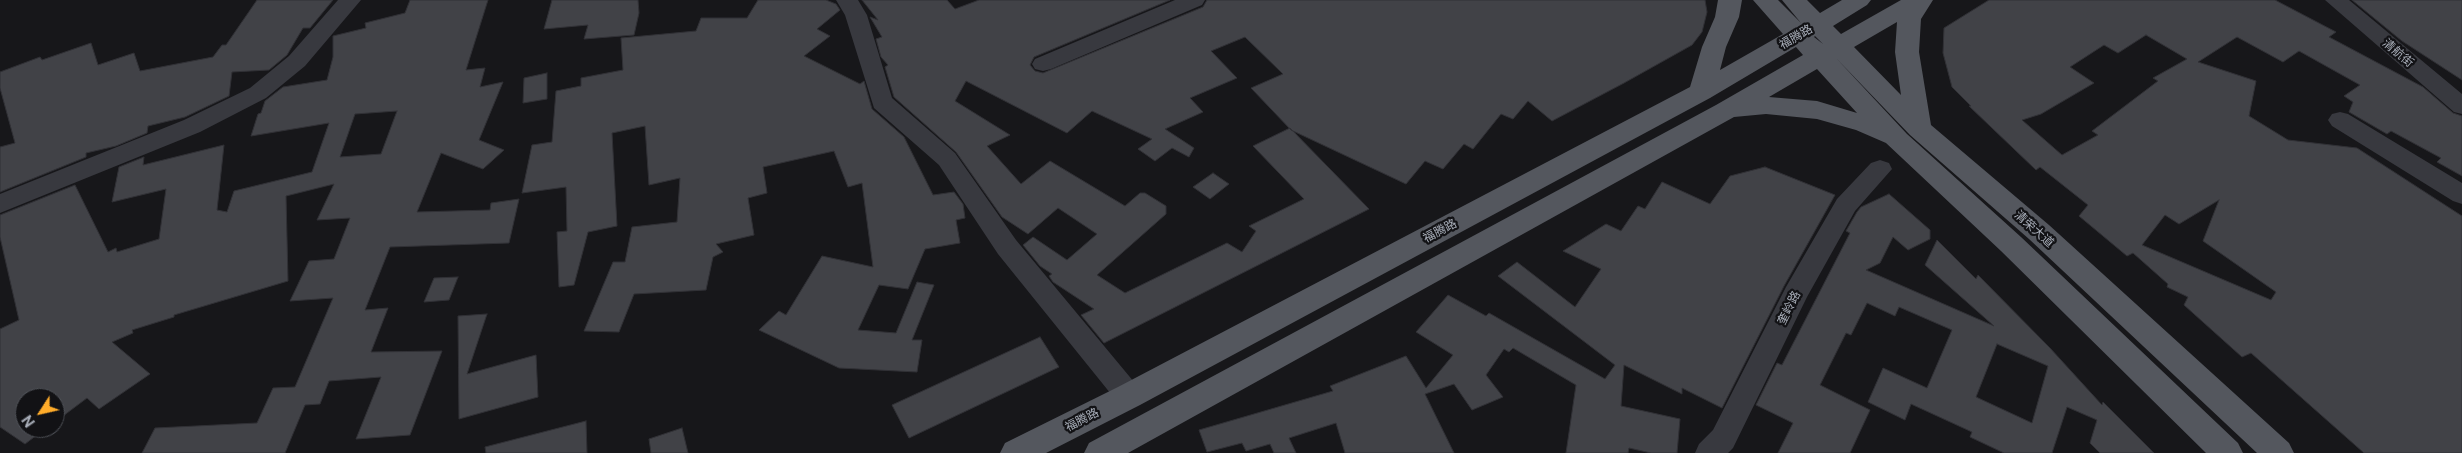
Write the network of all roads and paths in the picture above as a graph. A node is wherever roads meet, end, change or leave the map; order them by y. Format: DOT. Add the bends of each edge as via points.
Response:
graph roads {
  1 [pos="350,0"];
  2 [pos="847,0"];
  3 [pos="1194,0"];
  4 [pos="1730,0"];
  5 [pos="1765,0"];
  6 [pos="1794,0"];
  7 [pos="1860,0"];
  8 [pos="1919,0"];
  9 [pos="2336,0"];
  10 [pos="1808,30"];
  11 [pos="1829,51"];
  12 [pos="1043,64"];
  13 [pos="1701,92"];
  14 [pos="2462,106"];
  15 [pos="1724,110"];
  16 [pos="2340,120"];
  17 [pos="1908,134"];
  18 [pos="1880,169"];
  19 [pos="2462,195"];
  20 [pos="0,204"];
  21 [pos="1129,396"];
  22 [pos="1016,453"];
  23 [pos="1100,453"];
  24 [pos="1709,453"];
  25 [pos="2227,453"];
  26 [pos="2278,453"];
  1 -- 20 [label="street" via="297,62 258,93 192,126"];
  2 -- 21 [label="street" via="856,15 882,102 948,159 1007,246"];
  3 -- 12 [label="street"];
  4 -- 13 [label="main road"];
  5 -- 10 [label="main road, 清荣大道"];
  6 -- 10 [label="main road, 清荣大道"];
  7 -- 10 [label="main road, 福腾路"];
  8 -- 11 [label="main road"];
  8 -- 17 [label="main road" via="1909,19"];
  9 -- 14 [label="street, 清航街"];
  10 -- 11 [label="main road, 清荣大道"];
  10 -- 13 [label="main road, 福腾路"];
  11 -- 15 [label="main road"];
  11 -- 17 [label="main road, 清荣大道"];
  13 -- 21 [label="main road, 福腾路"];
  15 -- 17 [label="main road" via="1766,105 1817,110"];
  15 -- 23 [label="main road"];
  16 -- 19 [label="street"];
  17 -- 25 [label="main road, 清荣大道"];
  17 -- 26 [label="main road, 清荣大道" via="2039,232"];
  18 -- 24 [label="street, 奎岭路" via="1846,205 1795,294 1723,439"];
  21 -- 22 [label="main road, 福腾路"];
}
